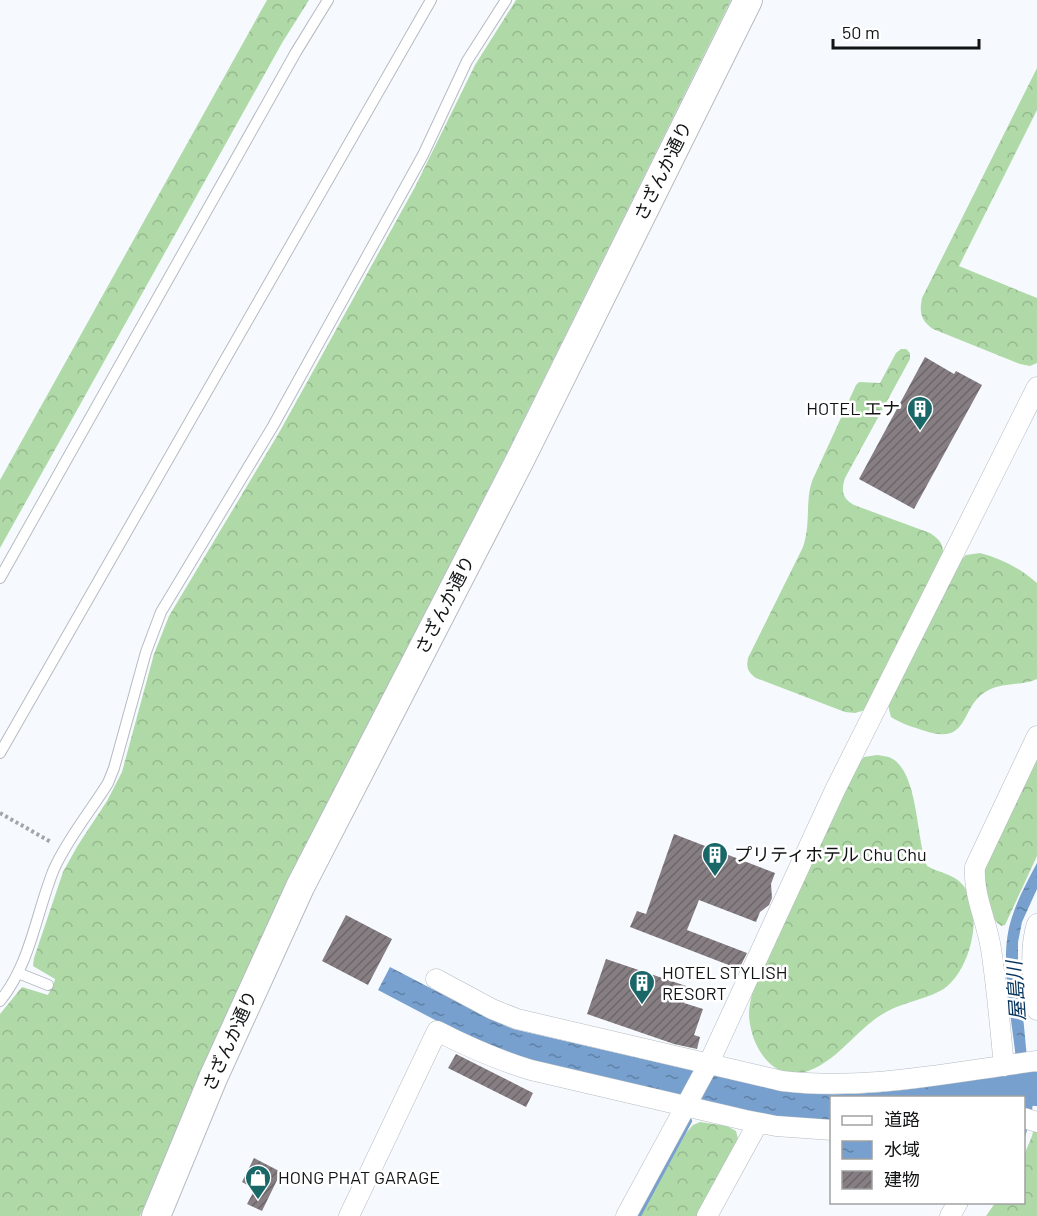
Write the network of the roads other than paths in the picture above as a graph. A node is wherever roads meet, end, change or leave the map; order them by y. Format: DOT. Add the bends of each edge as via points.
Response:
graph roads {
  1 [pos="328,0"];
  2 [pos="431,0"];
  3 [pos="506,0"];
  4 [pos="747,0"];
  5 [pos="1037,387"];
  6 [pos="0,578"];
  7 [pos="1037,736"];
  8 [pos="0,753"];
  9 [pos="1037,924"];
  10 [pos="18,973"];
  11 [pos="436,979"];
  12 [pos="48,985"];
  13 [pos="0,1001"];
  14 [pos="1037,1010"];
  15 [pos="1035,1061"];
  16 [pos="1007,1065"];
  17 [pos="706,1069"];
  18 [pos="687,1103"];
  19 [pos="758,1123"];
  20 [pos="830,1130"];
  21 [pos="156,1216"];
  22 [pos="349,1216"];
  23 [pos="626,1216"];
  24 [pos="707,1216"];
  1 -- 6 [label="lane"];
  2 -- 8 [label="lane"];
  3 -- 10 [label="lane" via="467,60 423,155 267,436 161,612 114,768 55,868"];
  4 -- 21 [label="street, さざんか通り" via="522,456 300,887 213,1078"];
  5 -- 17 [label="street" via="835,790"];
  7 -- 16 [label="street" via="975,867 976,893 992,950"];
  9 -- 14 [label="street" via="1032,962"];
  10 -- 12 [label="lane"];
  10 -- 13 [label="lane"];
  11 -- 17 [label="street" via="517,1019"];
  15 -- 16 [label="street"];
  16 -- 17 [label="street" via="839,1086"];
  17 -- 18 [label="street"];
  18 -- 19 [label="street"];
  18 -- 22 [label="street" via="502,1062 437,1031"];
  18 -- 23 [label="street"];
  19 -- 20 [label="street"];
  19 -- 24 [label="street"];
}
